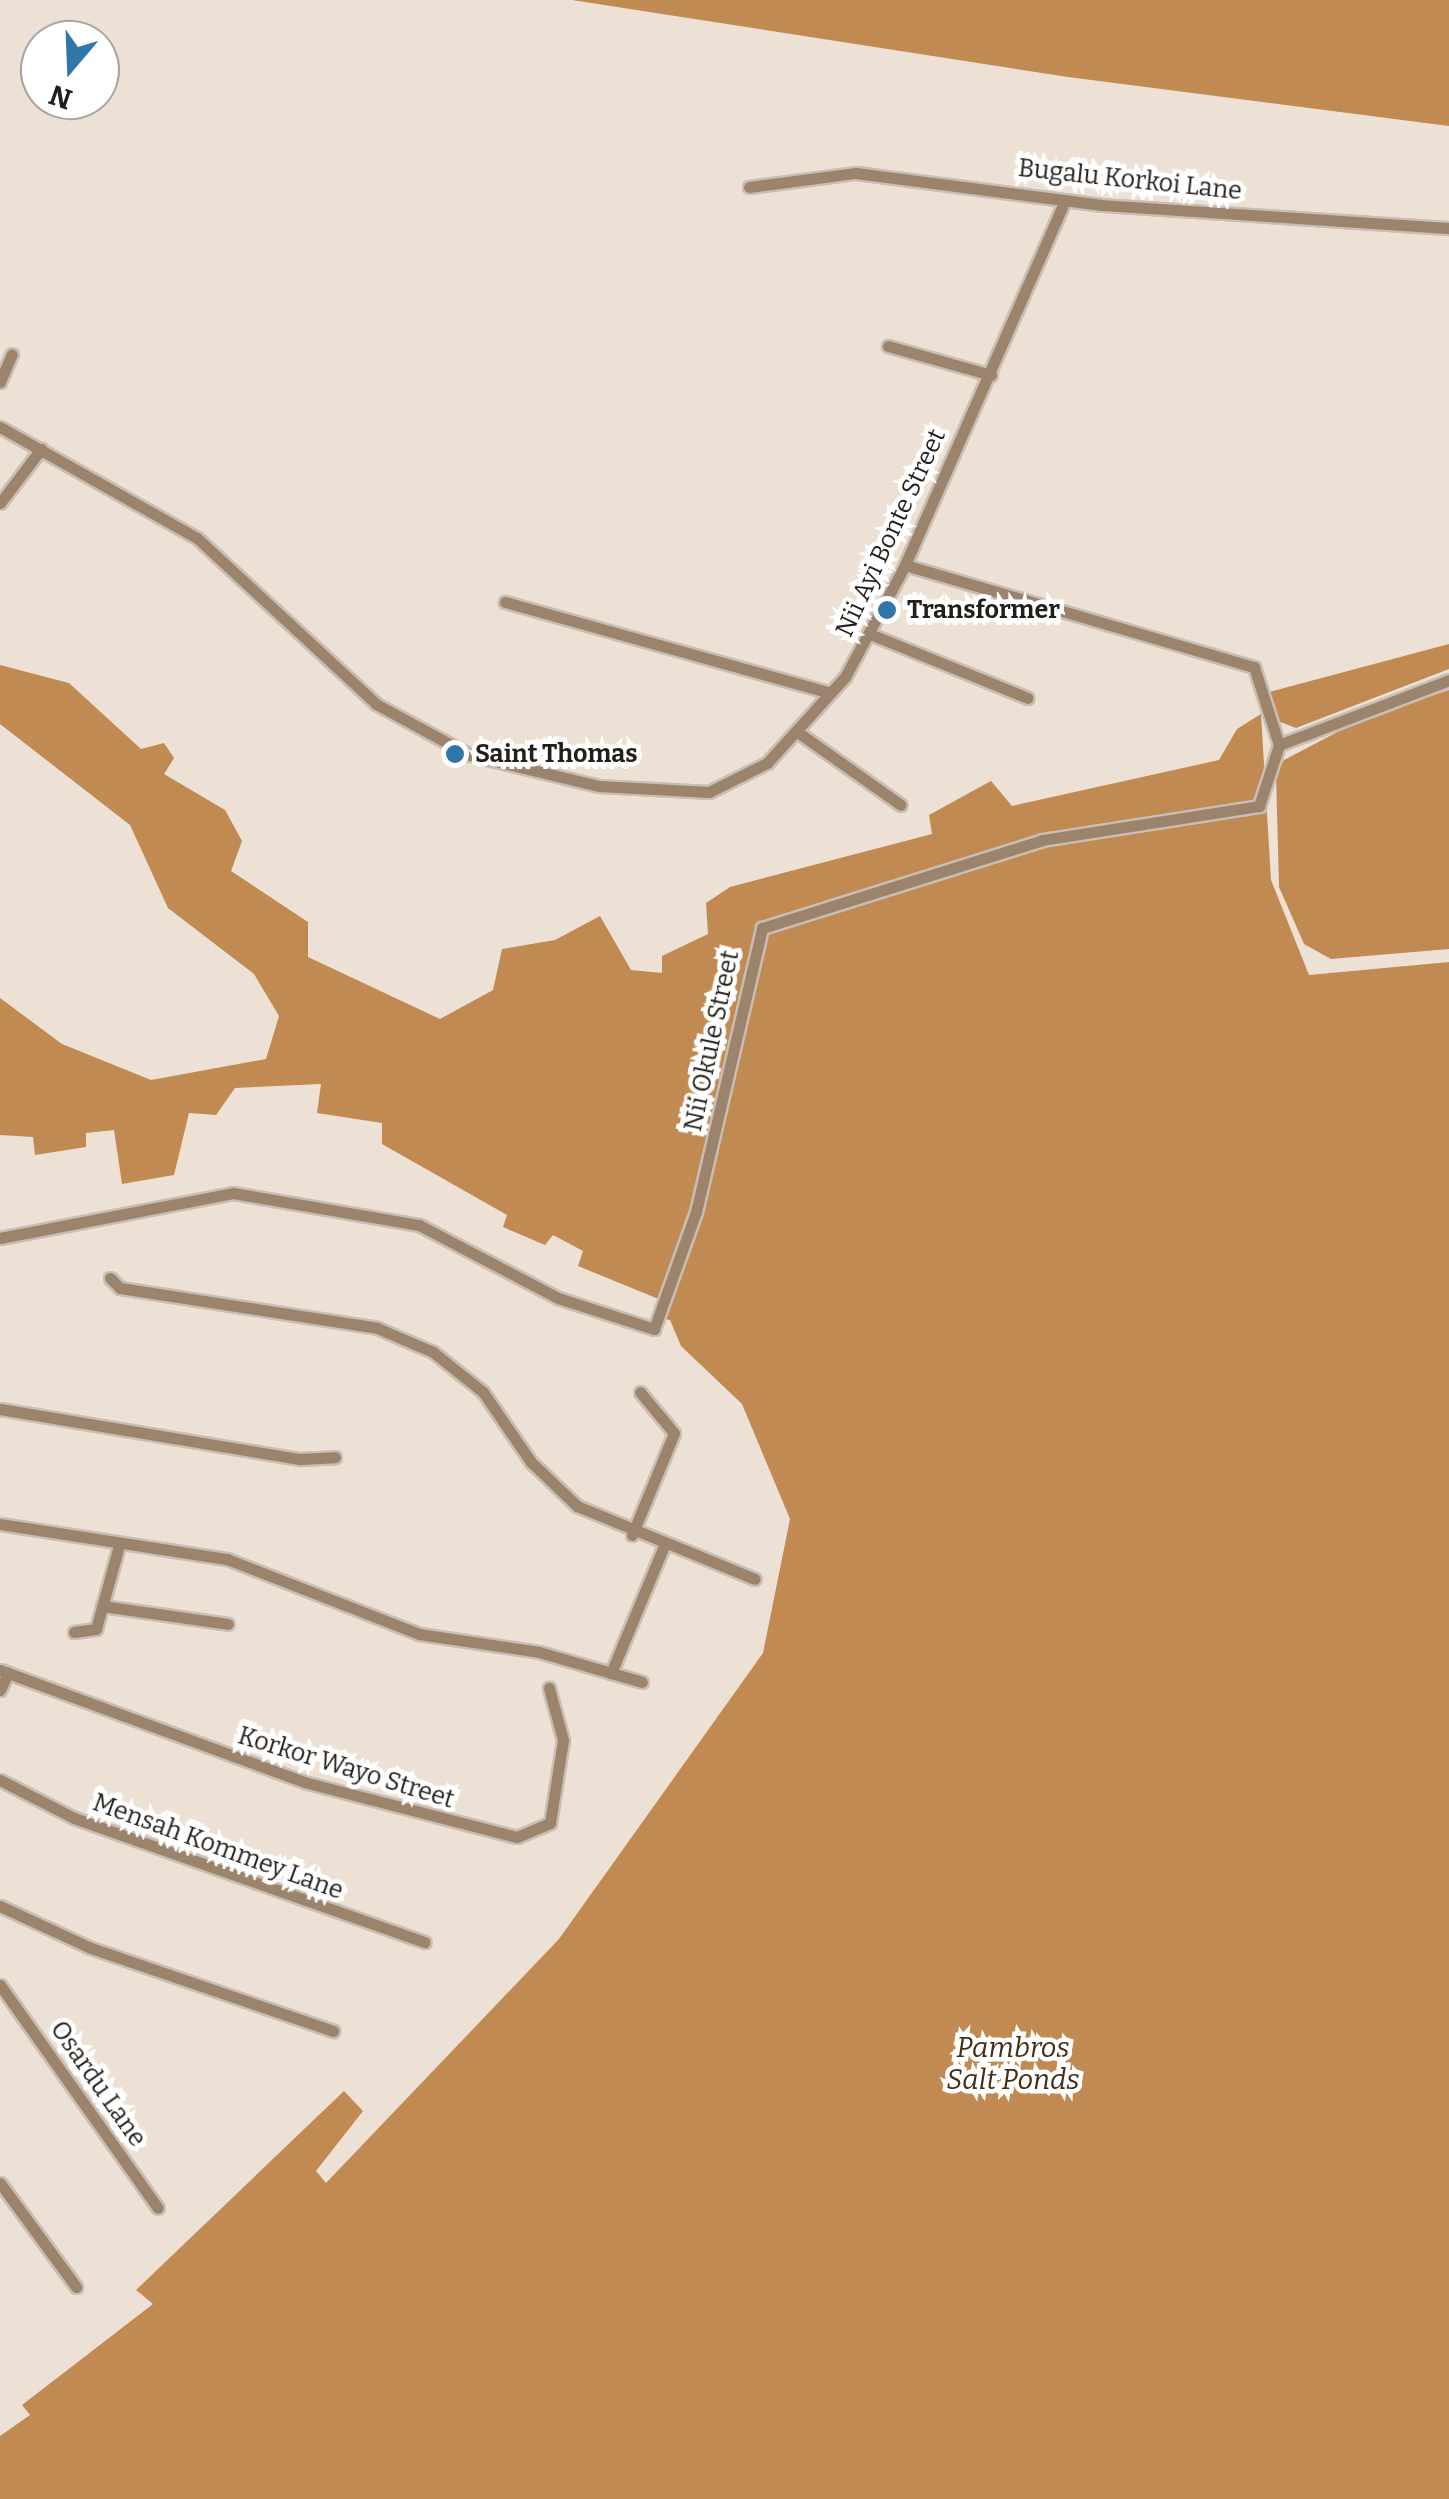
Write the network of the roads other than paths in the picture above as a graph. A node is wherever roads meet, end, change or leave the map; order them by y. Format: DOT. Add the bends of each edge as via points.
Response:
graph roads {
  1 [pos="749,187"];
  2 [pos="1065,202"];
  3 [pos="1449,228"];
  4 [pos="888,346"];
  5 [pos="12,354"];
  6 [pos="991,375"];
  7 [pos="0,382"];
  8 [pos="0,427"];
  9 [pos="41,449"];
  10 [pos="0,503"];
  11 [pos="905,565"];
  12 [pos="505,602"];
  13 [pos="870,634"];
  14 [pos="1449,680"];
  15 [pos="830,693"];
  16 [pos="1028,698"];
  17 [pos="796,731"];
  18 [pos="1279,745"];
  19 [pos="901,805"];
  20 [pos="0,1238"];
  21 [pos="110,1278"];
  22 [pos="640,1392"];
  23 [pos="0,1408"];
  24 [pos="335,1457"];
  25 [pos="0,1524"];
  26 [pos="632,1535"];
  27 [pos="662,1548"];
  28 [pos="118,1549"];
  29 [pos="755,1579"];
  30 [pos="102,1606"];
  31 [pos="228,1624"];
  32 [pos="74,1632"];
  33 [pos="4,1671"];
  34 [pos="611,1674"];
  35 [pos="642,1682"];
  36 [pos="549,1688"];
  37 [pos="0,1690"];
  38 [pos="0,1780"];
  39 [pos="0,1906"];
  40 [pos="426,1942"];
  41 [pos="0,1986"];
  42 [pos="333,2031"];
  43 [pos="0,2183"];
  44 [pos="158,2208"];
  45 [pos="76,2287"];
  1 -- 2 [label="street, Bugalu Korkoi Lane" via="856,173"];
  2 -- 3 [label="street, Bugalu Korkoi Lane"];
  2 -- 6 [label="street, Nii Ayi Bonte Street"];
  4 -- 6 [label="street"];
  5 -- 7 [label="street"];
  6 -- 11 [label="street, Nii Ayi Bonte Street"];
  8 -- 9 [label="street, Nii Ayi Bonte Street"];
  9 -- 10 [label="street"];
  9 -- 17 [label="street, Nii Ayi Bonte Street" via="206,544 376,704 470,755 599,786 709,792 740,782"];
  11 -- 13 [label="street, Nii Ayi Bonte Street"];
  11 -- 18 [label="street" via="1254,666"];
  12 -- 15 [label="street"];
  13 -- 15 [label="street, Nii Ayi Bonte Street"];
  13 -- 16 [label="street"];
  14 -- 18 [label="street"];
  15 -- 17 [label="street, Nii Ayi Bonte Street"];
  17 -- 19 [label="street"];
  18 -- 20 [label="street, Nii Okule Street" via="1259,806 1042,840 788,915 756,935 701,1194 654,1329 558,1298 419,1225 233,1192"];
  21 -- 26 [label="street" via="120,1288 377,1328 433,1352 483,1392 531,1462 578,1506"];
  22 -- 26 [label="street" via="674,1433"];
  23 -- 24 [label="street" via="300,1459"];
  25 -- 28 [label="street"];
  26 -- 27 [label="street"];
  27 -- 29 [label="street"];
  27 -- 34 [label="street"];
  28 -- 30 [label="street"];
  28 -- 34 [label="street" via="227,1559 419,1634"];
  30 -- 31 [label="street"];
  30 -- 32 [label="street" via="96,1629"];
  33 -- 36 [label="street, Korkor Wayo Street" via="304,1782 517,1837 550,1823 563,1740"];
  33 -- 37 [label="street"];
  34 -- 35 [label="street"];
  38 -- 40 [label="street, Mensah Kommey Lane" via="74,1818"];
  39 -- 42 [label="street" via="91,1948"];
  41 -- 44 [label="street, Osardu Lane"];
  43 -- 45 [label="street"];
}
